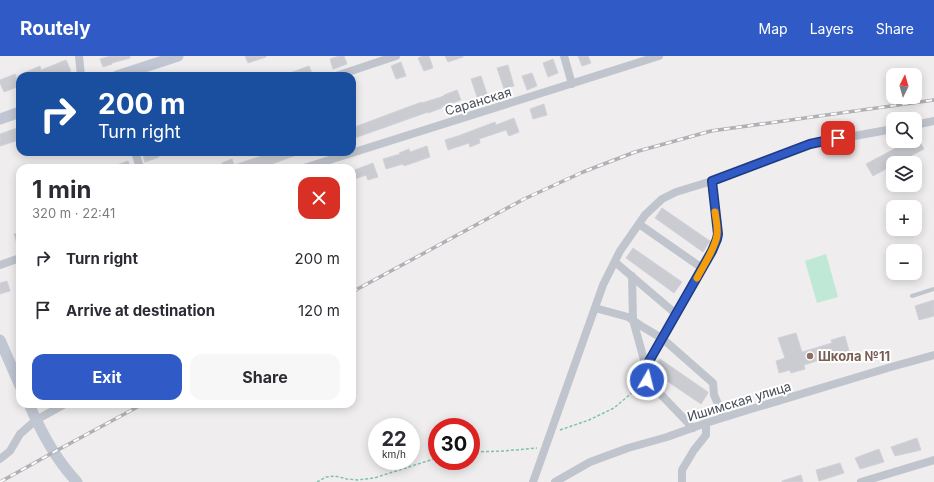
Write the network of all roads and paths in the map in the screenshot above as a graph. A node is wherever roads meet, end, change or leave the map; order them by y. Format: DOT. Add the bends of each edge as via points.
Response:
graph roads {
  1 [pos="79,56"];
  2 [pos="178,56"];
  3 [pos="396,56"];
  4 [pos="564,56"];
  5 [pos="660,56"];
  6 [pos="81,72"];
  7 [pos="128,72"];
  8 [pos="348,72"];
  9 [pos="572,84"];
  10 [pos="16,113"];
  11 [pos="0,119"];
  12 [pos="934,121"];
  13 [pos="922,124"];
  14 [pos="886,130"];
  15 [pos="356,152"];
  16 [pos="342,156"];
  17 [pos="317,164"];
  18 [pos="712,181"];
  19 [pos="639,224"];
  20 [pos="16,259"];
  21 [pos="615,262"];
  22 [pos="0,265"];
  23 [pos="702,268"];
  24 [pos="632,276"];
  25 [pos="934,289"];
  26 [pos="912,296"];
  27 [pos="595,308"];
  28 [pos="676,314"];
  29 [pos="633,320"];
  30 [pos="662,339"];
  31 [pos="0,340"];
  32 [pos="934,355"];
  33 [pos="646,368"];
  34 [pos="16,377"];
  35 [pos="647,380"];
  36 [pos="30,408"];
  37 [pos="58,408"];
  38 [pos="724,417"];
  39 [pos="36,420"];
  40 [pos="706,423"];
  41 [pos="693,428"];
  42 [pos="550,433"];
  43 [pos="546,447"];
  44 [pos="480,452"];
  45 [pos="0,459"];
  46 [pos="934,460"];
  47 [pos="428,461"];
  48 [pos="77,482"];
  49 [pos="317,482"];
  50 [pos="533,482"];
  51 [pos="555,482"];
  52 [pos="682,482"];
  53 [pos="861,482"];
  1 -- 6 [label="street"];
  2 -- 7 [label="street"];
  3 -- 8 [label="street"];
  4 -- 9 [label="street"];
  5 -- 9 [label="street, Саранская"];
  9 -- 15 [label="street, Саранская"];
  10 -- 11 [label="street"];
  12 -- 13 [label="street"];
  14 -- 18 [label="street" via="810,144"];
  16 -- 17 [label="street, Саранская"];
  18 -- 19 [label="street" via="662,199"];
  18 -- 23 [label="street" via="718,234"];
  19 -- 21 [label="street"];
  19 -- 23 [label="street"];
  20 -- 22 [label="street"];
  21 -- 24 [label="street"];
  21 -- 27 [label="street"];
  23 -- 28 [label="street"];
  24 -- 28 [label="street"];
  24 -- 29 [label="street"];
  25 -- 26 [label="lane"];
  27 -- 29 [label="street"];
  27 -- 42 [label="street"];
  28 -- 30 [label="street"];
  29 -- 30 [label="street"];
  29 -- 33 [label="street"];
  30 -- 33 [label="street"];
  30 -- 38 [label="street" via="713,383 714,395"];
  31 -- 34 [label="street"];
  32 -- 38 [label="street, Ишимская улица"];
  33 -- 35 [label="street"];
  35 -- 41 [label="street"];
  35 -- 42 [label="path" via="614,408 589,420"];
  36 -- 39 [label="street"];
  37 -- 39 [label="street"];
  38 -- 40 [label="street, Ишимская улица"];
  39 -- 45 [label="street" via="20,434 10,451"];
  39 -- 48 [label="street" via="54,452"];
  40 -- 41 [label="street, Ишимская улица"];
  40 -- 52 [label="street" via="706,435 682,470"];
  41 -- 51 [label="street, Ишимская улица" via="590,462"];
  42 -- 43 [label="street"];
  43 -- 44 [label="path"];
  43 -- 50 [label="street"];
  46 -- 53 [label="street"];
  47 -- 49 [label="path" via="374,478 357,480 335,476"];
}
